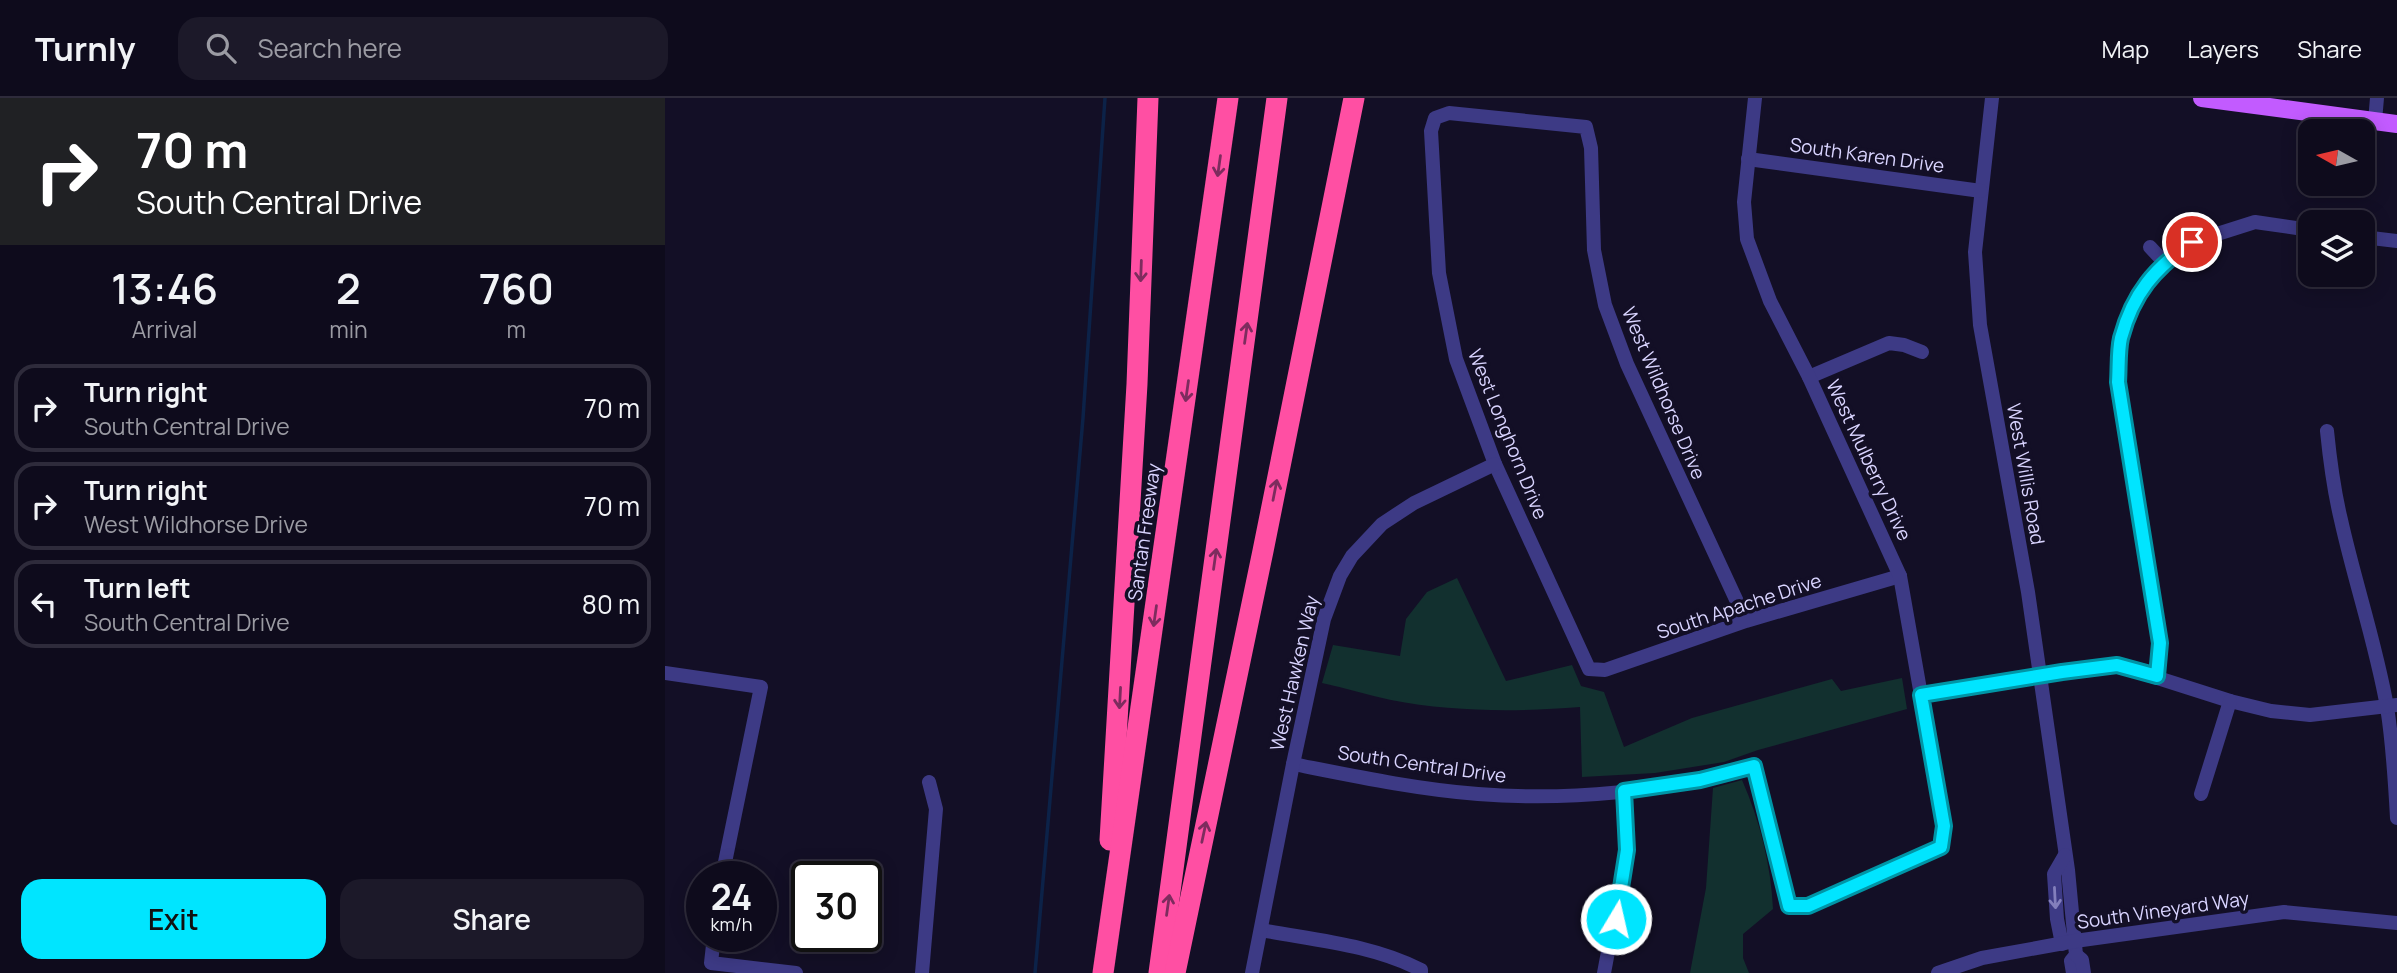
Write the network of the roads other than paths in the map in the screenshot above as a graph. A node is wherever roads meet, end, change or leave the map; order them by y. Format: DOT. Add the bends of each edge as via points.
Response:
graph roads {
  1 [pos="1148,98"];
  2 [pos="1228,98"];
  3 [pos="1277,98"];
  4 [pos="1354,98"];
  5 [pos="1362,98"];
  6 [pos="1992,98"];
  7 [pos="2202,98"];
  8 [pos="2377,98"];
  9 [pos="1755,99"];
  10 [pos="1435,118"];
  11 [pos="2360,119"];
  12 [pos="2375,121"];
  13 [pos="2397,124"];
  14 [pos="1748,159"];
  15 [pos="1981,191"];
  16 [pos="2298,228"];
  17 [pos="2375,239"];
  18 [pos="2397,242"];
  19 [pos="2150,247"];
  20 [pos="1322,254"];
  21 [pos="2164,262"];
  22 [pos="1922,352"];
  23 [pos="1809,377"];
  24 [pos="2327,431"];
  25 [pos="1495,464"];
  26 [pos="1901,576"];
  27 [pos="1746,621"];
  28 [pos="1589,669"];
  29 [pos="665,673"];
  30 [pos="2039,676"];
  31 [pos="2157,676"];
  32 [pos="1921,695"];
  33 [pos="2230,701"];
  34 [pos="2392,705"];
  35 [pos="1293,764"];
  36 [pos="929,782"];
  37 [pos="1624,791"];
  38 [pos="2201,794"];
  39 [pos="2397,818"];
  40 [pos="725,861"];
  41 [pos="1789,906"];
  42 [pos="2397,923"];
  43 [pos="1261,930"];
  44 [pos="2071,947"];
  45 [pos="712,952"];
  46 [pos="1421,971"];
  47 [pos="796,973"];
  48 [pos="922,973"];
  49 [pos="1101,973"];
  50 [pos="1159,973"];
  51 [pos="1175,973"];
  52 [pos="1252,973"];
  53 [pos="1604,973"];
  54 [pos="1938,973"];
  55 [pos="2073,973"];
  56 [pos="2084,973"];
  1 -- 49 [label="highway, one-way" via="1136,410"];
  2 -- 49 [label="highway, Santan Freeway, one-way"];
  50 -- 3 [label="highway, one-way"];
  4 -- 20 [label="highway"];
  5 -- 20 [label="main road" via="1337,220"];
  6 -- 15 [label="street, West Willis Road"];
  7 -- 11 [label="main road"];
  8 -- 12 [label="street"];
  9 -- 14 [label="street, West Mulberry Drive"];
  10 -- 25 [label="street, West Longhorn Drive" via="1430,131 1439,273 1455,359"];
  10 -- 27 [label="street, West Wildhorse Drive" via="1449,113 1586,127 1591,148 1594,250 1605,305 1627,364"];
  12 -- 13 [label="main road"];
  14 -- 15 [label="street, South Karen Drive"];
  14 -- 23 [label="street, West Mulberry Drive" via="1747,239 1770,301"];
  15 -- 30 [label="street, West Willis Road" via="1975,252 1980,325"];
  16 -- 21 [label="street" via="2255,222 2192,242"];
  17 -- 18 [label="street"];
  19 -- 21 [label="street"];
  51 -- 20 [label="highway, one-way"];
  21 -- 31 [label="street" via="2136,297 2121,339 2118,382 2160,643"];
  22 -- 23 [label="street" via="1889,343"];
  23 -- 26 [label="street, West Mulberry Drive"];
  24 -- 34 [label="street" via="2341,521"];
  25 -- 28 [label="street, West Longhorn Drive"];
  25 -- 35 [label="street, West Hawken Way" via="1414,503 1382,524 1352,556 1330,596"];
  26 -- 27 [label="street, South Apache Drive"];
  26 -- 32 [label="street, West Mulberry Drive"];
  27 -- 28 [label="street, South Apache Drive" via="1605,670"];
  29 -- 40 [label="street" via="761,687"];
  30 -- 31 [label="street" via="2117,665"];
  30 -- 32 [label="street"];
  30 -- 44 [label="street, West Willis Road" via="2065,855 2054,874 2057,919"];
  31 -- 33 [label="street"];
  32 -- 41 [label="street, West Mulberry Drive" via="1944,826 1941,847 1808,906"];
  33 -- 34 [label="street" via="2310,715"];
  33 -- 38 [label="street"];
  34 -- 39 [label="street"];
  35 -- 37 [label="street, South Central Drive" via="1478,794"];
  35 -- 43 [label="street, West Hawken Way"];
  36 -- 48 [label="street" via="936,809"];
  37 -- 41 [label="street, South Central Drive" via="1700,780 1754,766"];
  37 -- 53 [label="street" via="1627,850"];
  42 -- 44 [label="street, South Vineyard Way" via="2284,912"];
  43 -- 46 [label="street" via="1355,947"];
  43 -- 52 [label="street, West Hawken Way"];
  44 -- 54 [label="street, South Vineyard Way" via="1982,958"];
  44 -- 55 [label="street, West Willis Road"];
  44 -- 56 [label="street, West Willis Road" via="2082,960"];
  45 -- 47 [label="street" via="711,964"];
}
